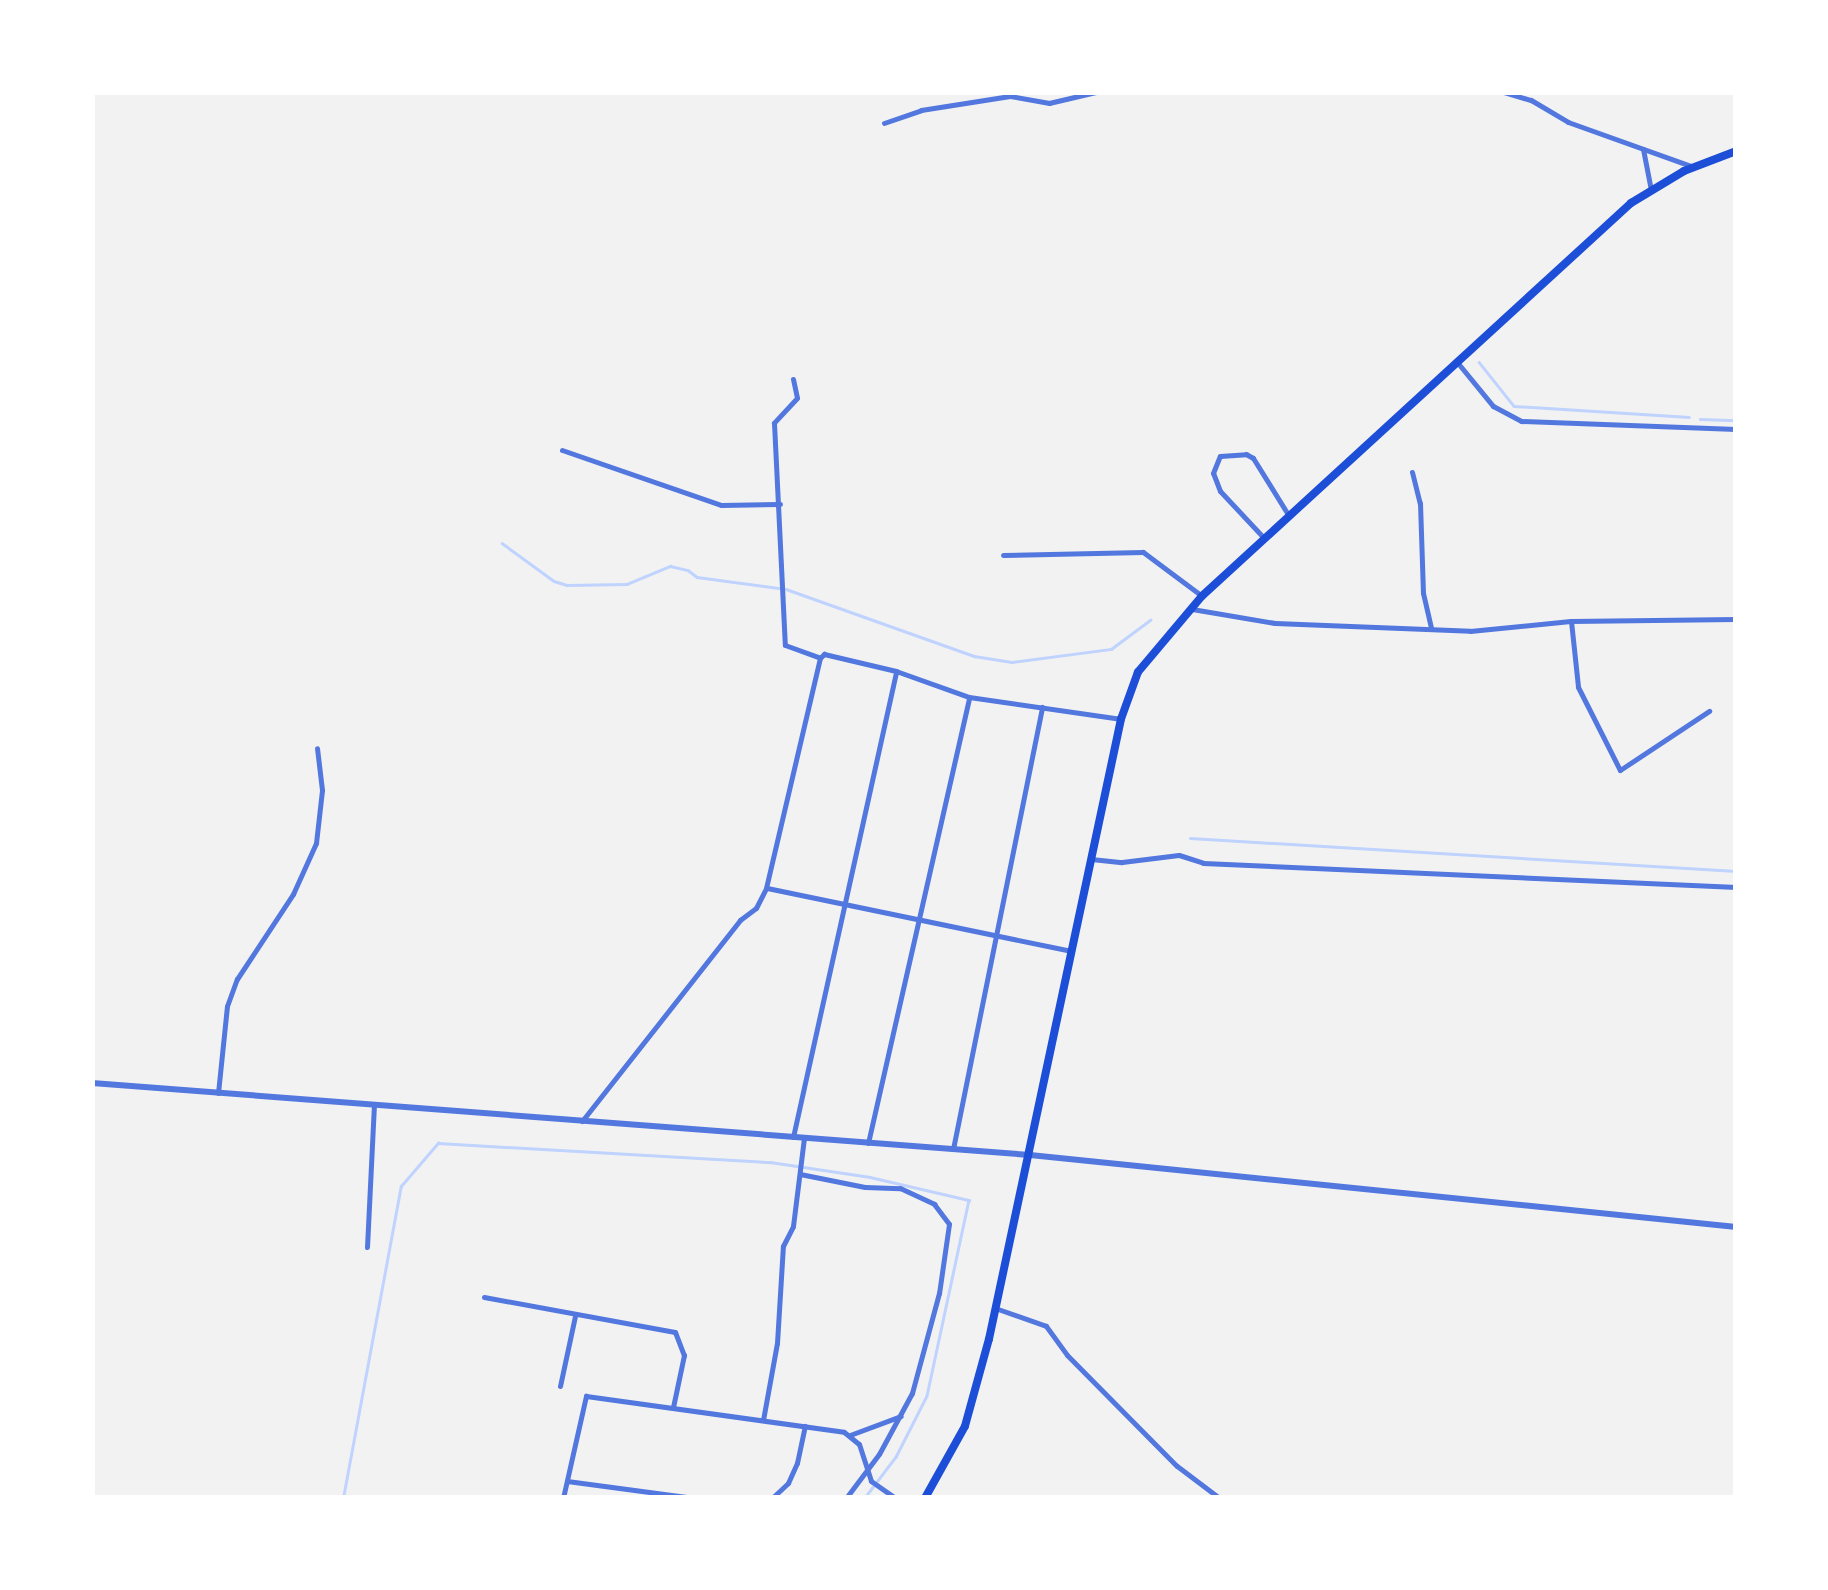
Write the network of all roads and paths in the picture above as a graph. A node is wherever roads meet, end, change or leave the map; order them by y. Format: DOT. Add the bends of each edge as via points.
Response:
graph roads {
  1 [pos="1096,92"];
  2 [pos="1504,92"];
  3 [pos="884,123"];
  4 [pos="1643,149"];
  5 [pos="1736,151"];
  6 [pos="1694,167"];
  7 [pos="1651,190"];
  8 [pos="1457,362"];
  9 [pos="794,379"];
  10 [pos="1736,429"];
  11 [pos="562,450"];
  12 [pos="1412,472"];
  13 [pos="780,504"];
  14 [pos="1289,516"];
  15 [pos="1264,538"];
  16 [pos="1003,554"];
  17 [pos="1202,596"];
  18 [pos="1190,609"];
  19 [pos="1736,618"];
  20 [pos="1571,620"];
  21 [pos="1431,628"];
  22 [pos="820,658"];
  23 [pos="896,671"];
  24 [pos="969,697"];
  25 [pos="1042,706"];
  26 [pos="1709,712"];
  27 [pos="1121,719"];
  28 [pos="317,748"];
  29 [pos="1091,859"];
  30 [pos="1736,887"];
  31 [pos="766,888"];
  32 [pos="842,902"];
  33 [pos="919,918"];
  34 [pos="994,932"];
  35 [pos="1072,951"];
  36 [pos="92,1083"];
  37 [pos="218,1093"];
  38 [pos="374,1105"];
  39 [pos="582,1121"];
  40 [pos="794,1137"];
  41 [pos="804,1138"];
  42 [pos="868,1142"];
  43 [pos="952,1149"];
  44 [pos="1030,1155"];
  45 [pos="800,1174"];
  46 [pos="1736,1227"];
  47 [pos="366,1247"];
  48 [pos="484,1298"];
  49 [pos="994,1308"];
  50 [pos="575,1315"];
  51 [pos="560,1386"];
  52 [pos="673,1407"];
  53 [pos="901,1416"];
  54 [pos="764,1420"];
  55 [pos="805,1426"];
  56 [pos="850,1435"];
  57 [pos="868,1472"];
  58 [pos="567,1481"];
  59 [pos="1218,1497"];
  60 [pos="562,1498"];
  61 [pos="694,1498"];
  62 [pos="772,1498"];
  63 [pos="846,1498"];
  64 [pos="895,1498"];
  65 [pos="925,1498"];
  1 -- 3 [label="street" via="1049,103 1010,96"];
  2 -- 4 [label="street"];
  4 -- 6 [label="street"];
  4 -- 7 [label="street"];
  5 -- 6 [label="main road"];
  6 -- 7 [label="main road"];
  7 -- 8 [label="main road"];
  8 -- 10 [label="street" via="1493,406 1521,421"];
  8 -- 14 [label="main road"];
  9 -- 13 [label="street" via="797,398 774,423"];
  11 -- 13 [label="street" via="721,505"];
  12 -- 21 [label="street"];
  13 -- 22 [label="street" via="782,641"];
  14 -- 15 [label="main road"];
  14 -- 15 [label="street" via="1253,458 1220,456 1214,474 1220,491"];
  15 -- 17 [label="main road"];
  16 -- 17 [label="street" via="1143,552"];
  17 -- 18 [label="main road"];
  18 -- 21 [label="street" via="1275,623"];
  18 -- 27 [label="main road" via="1144,663"];
  19 -- 20 [label="street"];
  20 -- 21 [label="street" via="1504,630"];
  20 -- 26 [label="street" via="1578,687 1620,770"];
  22 -- 23 [label="street"];
  22 -- 31 [label="street"];
  23 -- 24 [label="street"];
  23 -- 32 [label="street"];
  24 -- 25 [label="street"];
  24 -- 33 [label="street"];
  25 -- 27 [label="street"];
  25 -- 34 [label="street"];
  27 -- 29 [label="main road"];
  28 -- 37 [label="street" via="322,790 316,842 293,894 237,979 227,1006"];
  29 -- 30 [label="street" via="1179,856 1203,863"];
  29 -- 35 [label="main road"];
  31 -- 32 [label="street"];
  31 -- 39 [label="street"];
  32 -- 33 [label="street"];
  32 -- 40 [label="street"];
  33 -- 34 [label="street"];
  33 -- 42 [label="street"];
  34 -- 35 [label="street"];
  34 -- 43 [label="street"];
  35 -- 44 [label="main road"];
  36 -- 37 [label="street"];
  37 -- 38 [label="street"];
  38 -- 39 [label="street"];
  38 -- 47 [label="street"];
  39 -- 40 [label="street"];
  40 -- 41 [label="street"];
  41 -- 42 [label="street"];
  41 -- 45 [label="street"];
  42 -- 43 [label="street"];
  43 -- 44 [label="street"];
  44 -- 46 [label="street"];
  44 -- 49 [label="main road"];
  45 -- 53 [label="street" via="900,1188 947,1217 939,1293"];
  45 -- 54 [label="street" via="793,1226 784,1241"];
  48 -- 50 [label="street"];
  49 -- 59 [label="street" via="1039,1320 1066,1356 1177,1466"];
  49 -- 65 [label="main road" via="966,1426"];
  50 -- 51 [label="street"];
  50 -- 52 [label="street" via="675,1332 684,1356"];
  52 -- 54 [label="street"];
  52 -- 58 [label="street" via="586,1396"];
  53 -- 56 [label="street"];
  53 -- 57 [label="street"];
  54 -- 55 [label="street"];
  55 -- 56 [label="street"];
  55 -- 62 [label="street" via="788,1483"];
  56 -- 57 [label="street"];
  57 -- 63 [label="street"];
  57 -- 64 [label="street" via="870,1481"];
  58 -- 60 [label="street"];
  58 -- 61 [label="street"];
}
